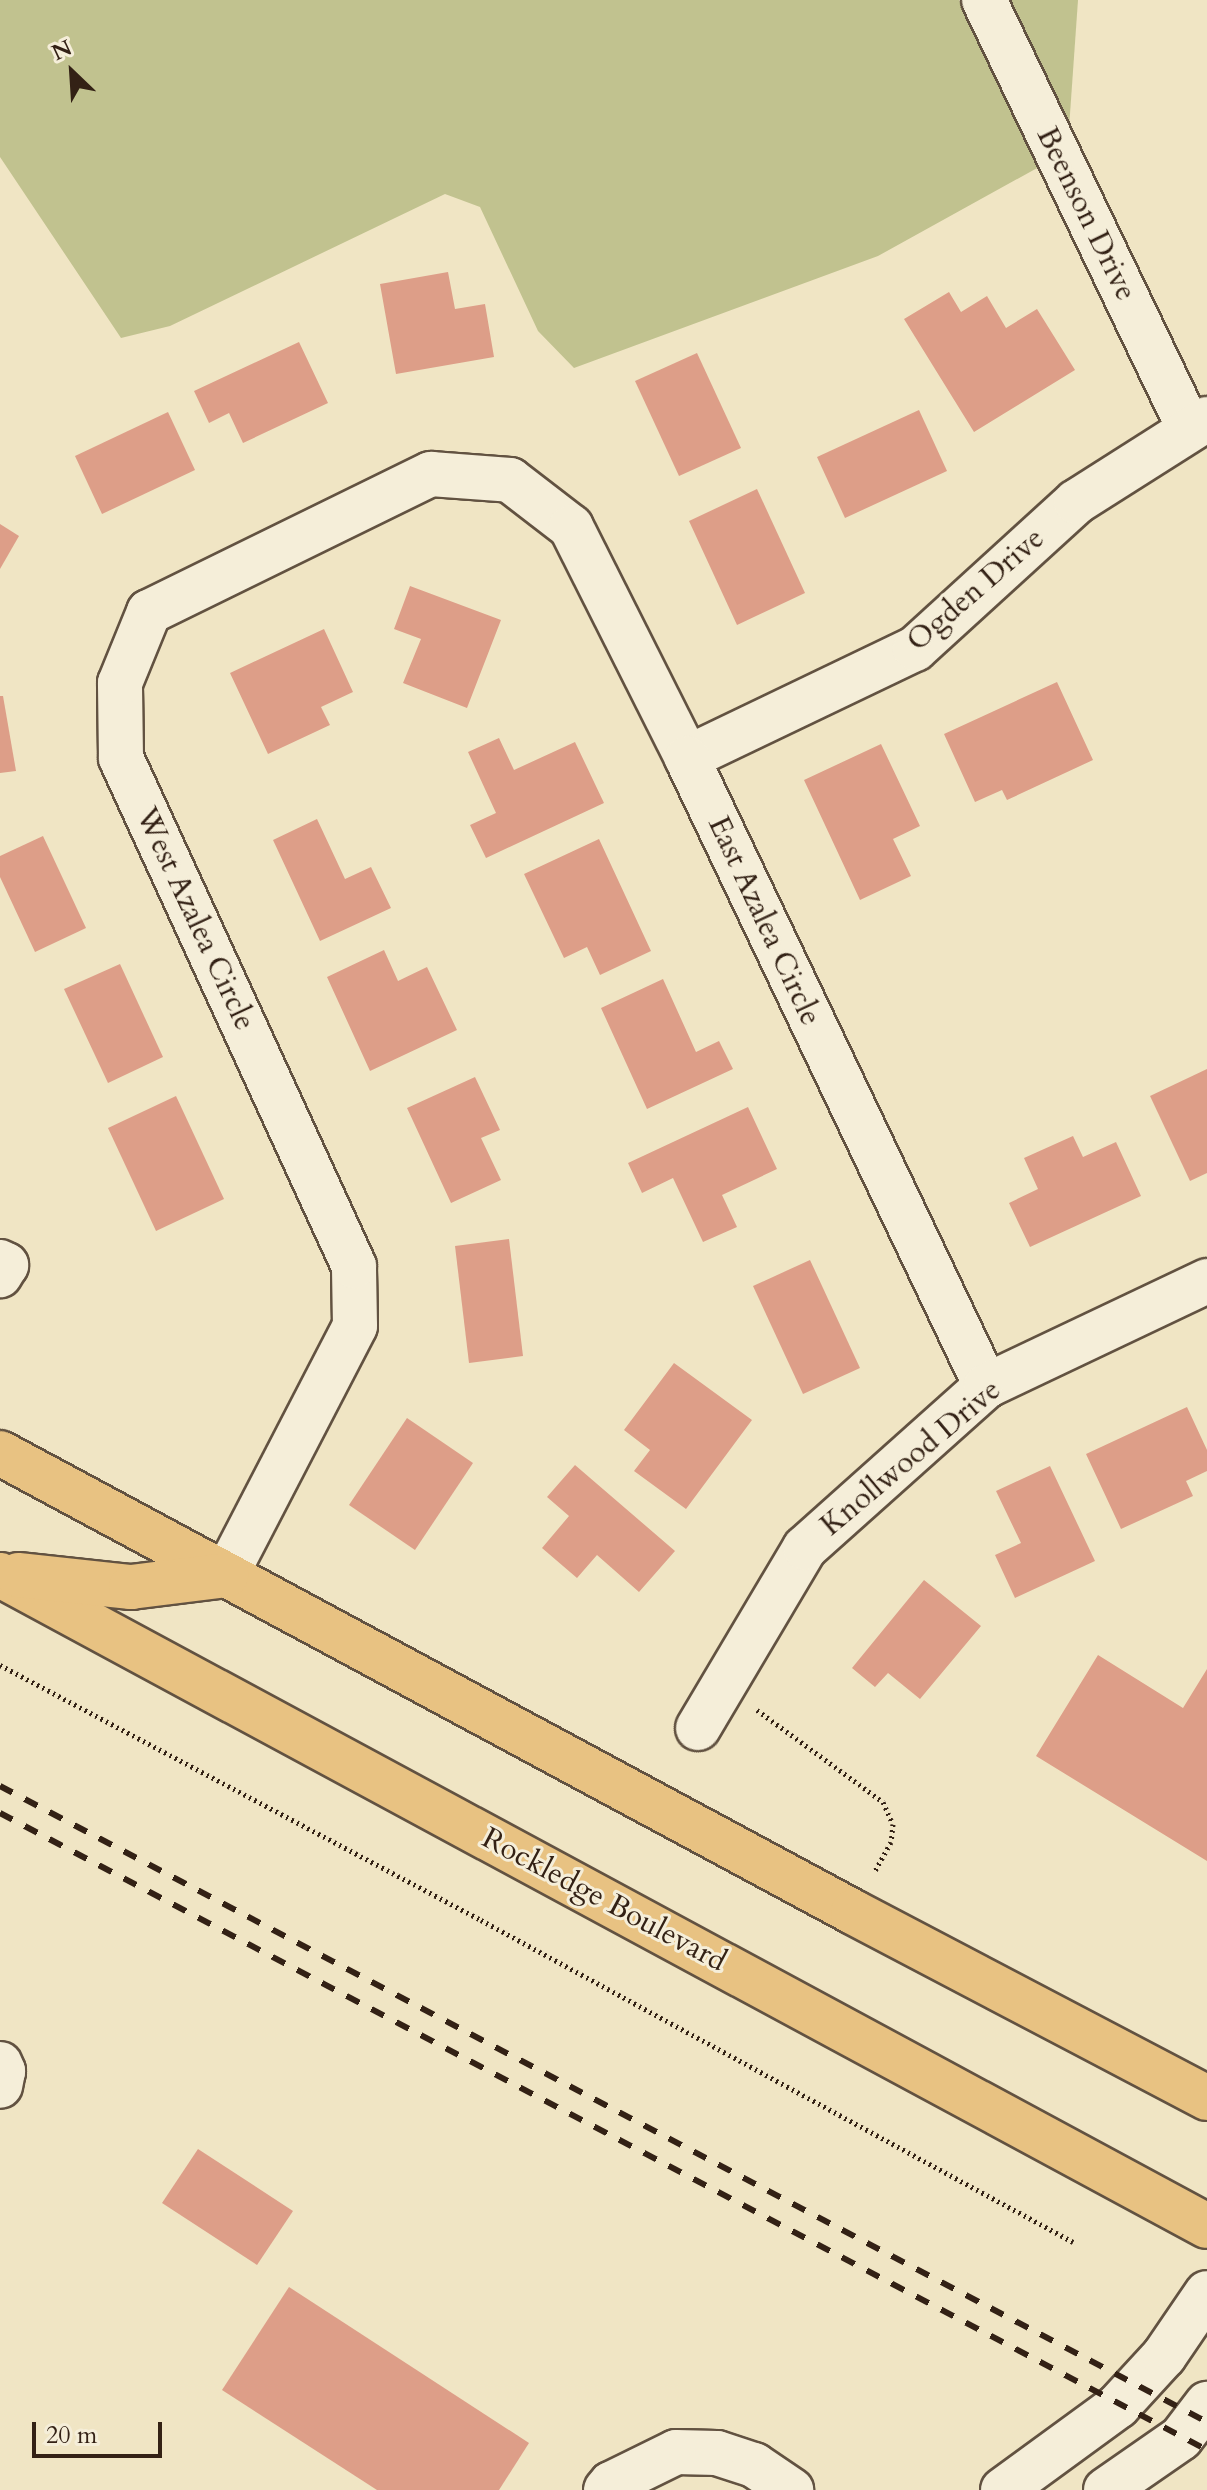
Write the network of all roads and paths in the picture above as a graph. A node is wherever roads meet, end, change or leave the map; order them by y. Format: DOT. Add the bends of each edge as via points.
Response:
graph roads {
  1 [pos="984,0"];
  2 [pos="1198,424"];
  3 [pos="510,480"];
  4 [pos="687,758"];
  5 [pos="0,1262"];
  6 [pos="0,1275"];
  7 [pos="1207,1281"];
  8 [pos="986,1386"];
  9 [pos="0,1453"];
  10 [pos="0,1574"];
  11 [pos="226,1575"];
  12 [pos="0,1665"];
  13 [pos="724,1685"];
  14 [pos="698,1728"];
  15 [pos="853,1912"];
  16 [pos="0,2064"];
  17 [pos="0,2086"];
  18 [pos="1207,2098"];
  19 [pos="1207,2226"];
  20 [pos="1073,2242"];
  21 [pos="1207,2293"];
  22 [pos="1207,2404"];
  23 [pos="606,2490"];
  24 [pos="791,2490"];
  25 [pos="1003,2490"];
  26 [pos="1106,2490"];
  1 -- 2 [label="street, Beenson Drive"];
  2 -- 4 [label="street, Ogden Drive" via="1076,502 915,649"];
  3 -- 4 [label="street, East Azalea Circle" via="571,527"];
  3 -- 11 [label="street, West Azalea Circle" via="431,474 149,612 120,683 121,758 354,1266 355,1326"];
  4 -- 8 [label="street, East Azalea Circle"];
  5 -- 6 [label="street" via="6,1265"];
  7 -- 8 [label="street, Knollwood Drive"];
  8 -- 13 [label="street, Knollwood Drive" via="805,1548"];
  9 -- 11 [label="main road"];
  10 -- 11 [label="main road" via="131,1587"];
  10 -- 19 [label="main road, Rockledge Boulevard"];
  11 -- 15 [label="main road"];
  12 -- 20 [label="path"];
  13 -- 14 [label="street, Knollwood Drive"];
  13 -- 15 [label="path" via="883,1802 893,1824 891,1842"];
  15 -- 18 [label="main road"];
  16 -- 17 [label="street"];
  21 -- 25 [label="street" via="1164,2356 1118,2406"];
  22 -- 26 [label="street" via="1181,2438"];
  23 -- 24 [label="street" via="676,2452 717,2453 754,2465"];
}
